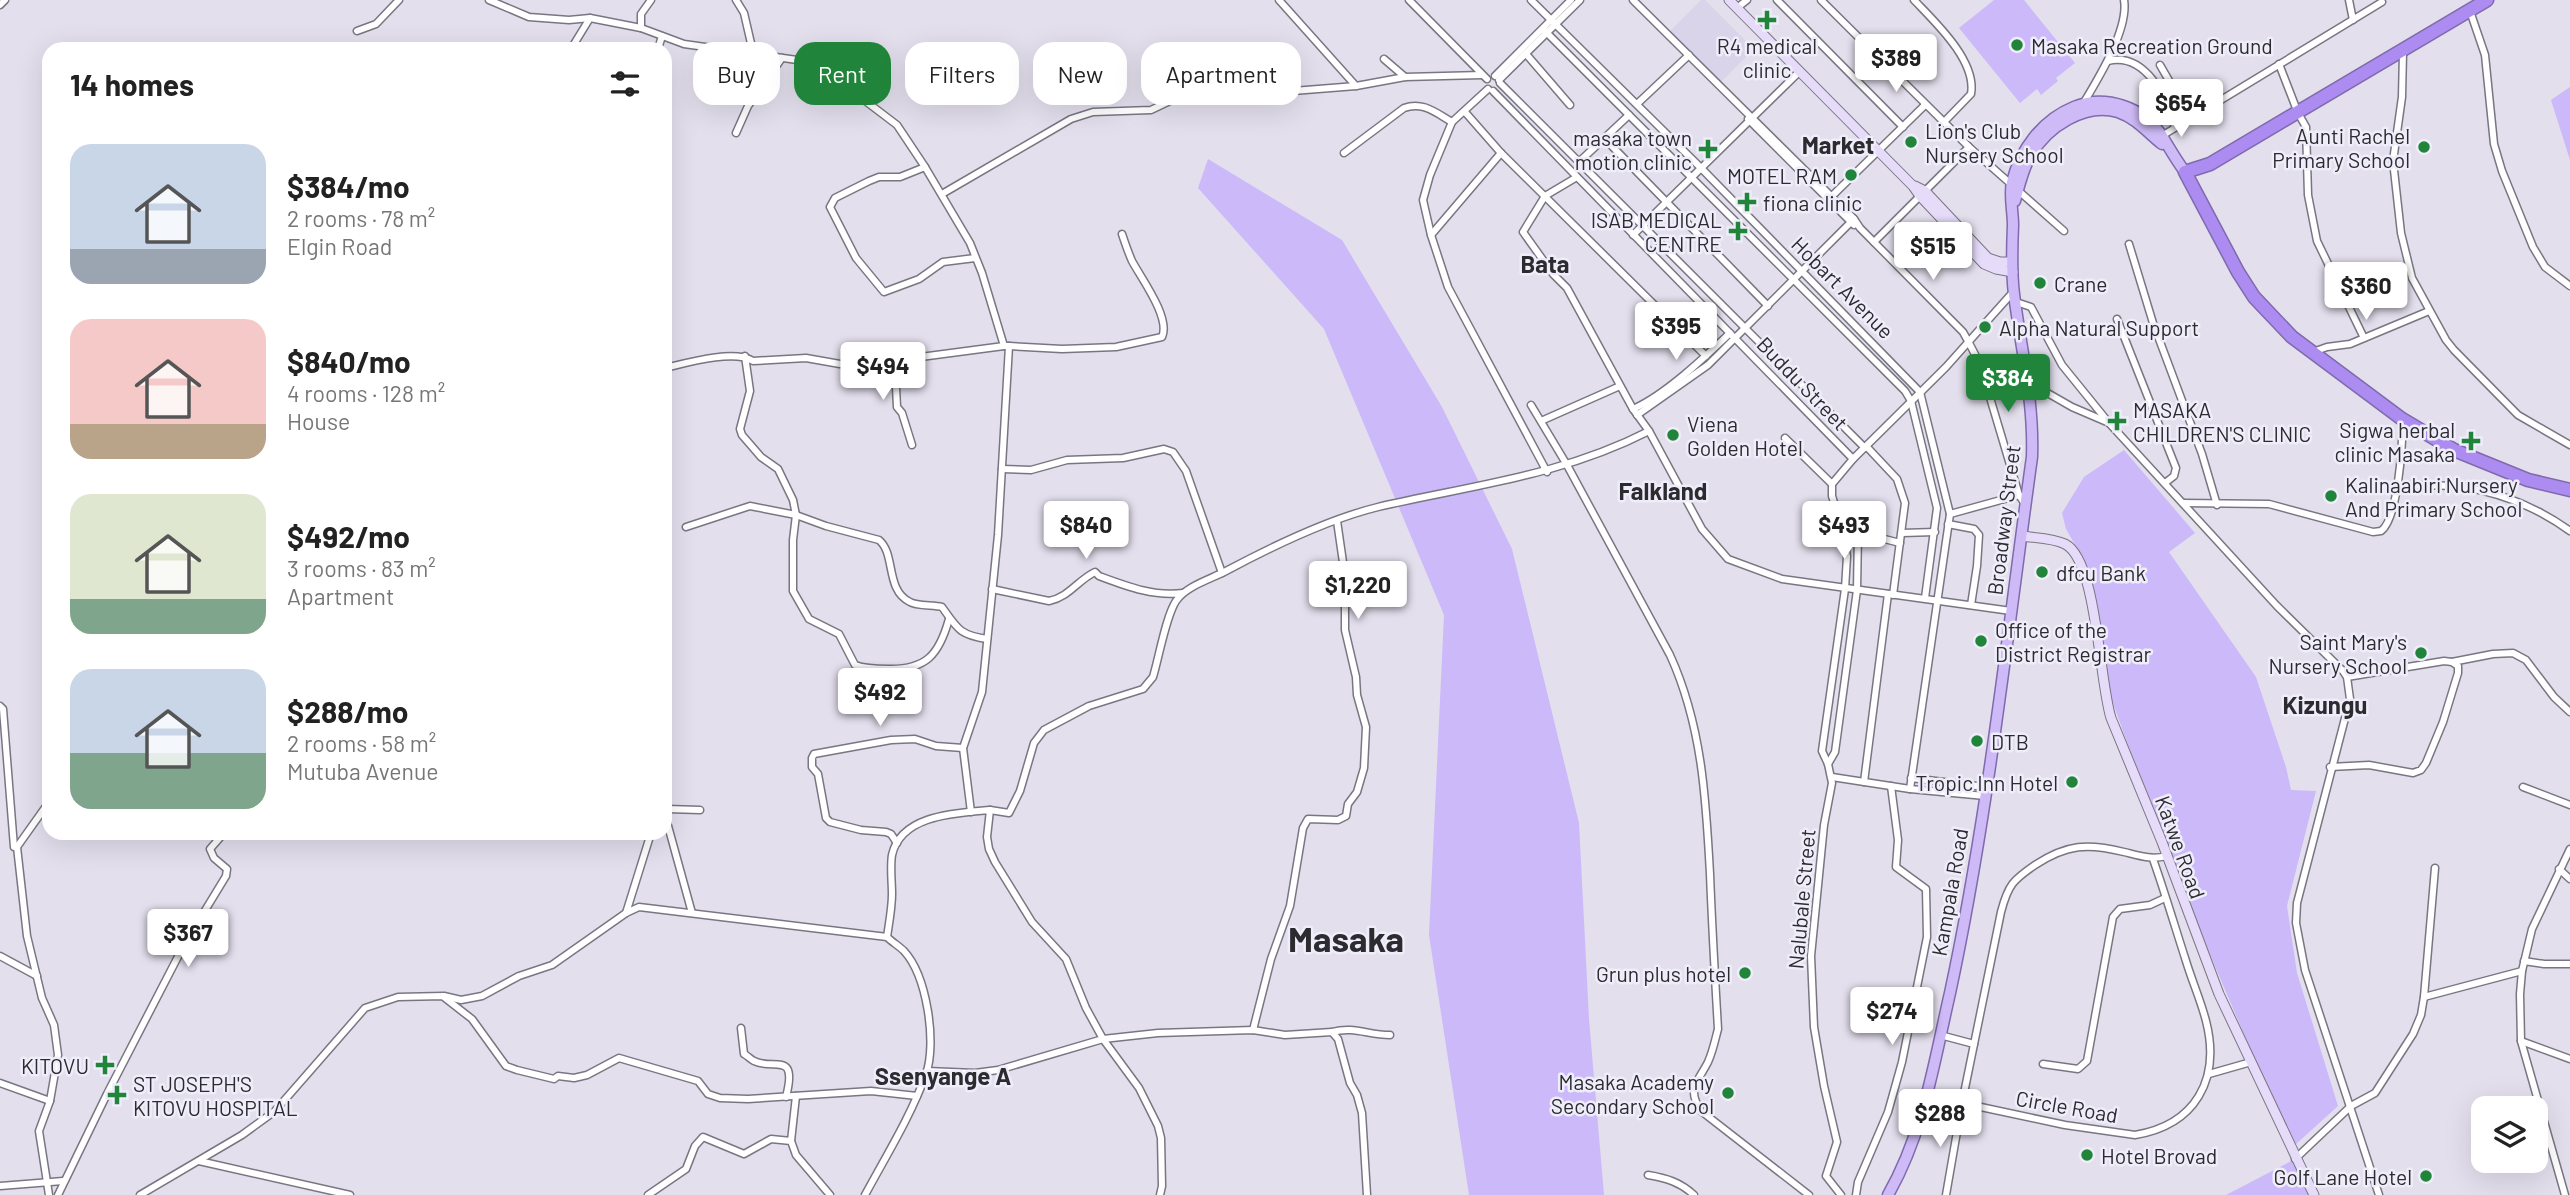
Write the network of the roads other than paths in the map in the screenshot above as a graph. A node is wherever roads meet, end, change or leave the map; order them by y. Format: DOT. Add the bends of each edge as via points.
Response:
graph roads {
  1 [pos="5,0"];
  2 [pos="399,0"];
  3 [pos="489,0"];
  4 [pos="651,0"];
  5 [pos="736,0"];
  6 [pos="1279,0"];
  7 [pos="1409,0"];
  8 [pos="1531,0"];
  9 [pos="1571,0"];
  10 [pos="1580,0"];
  11 [pos="1633,0"];
  12 [pos="1729,0"];
  13 [pos="1747,0"];
  14 [pos="1777,0"];
  15 [pos="1821,0"];
  16 [pos="2124,0"];
  17 [pos="2349,0"];
  18 [pos="1917,1"];
  19 [pos="2382,2"];
  20 [pos="2478,4"];
  21 [pos="0,5"];
  22 [pos="1737,8"];
  23 [pos="590,18"];
  24 [pos="2353,20"];
  25 [pos="1553,23"];
  26 [pos="641,28"];
  27 [pos="357,31"];
  28 [pos="1545,31"];
  29 [pos="662,36"];
  30 [pos="576,42"];
  31 [pos="660,42"];
  32 [pos="751,42"];
  33 [pos="693,45"];
  34 [pos="2403,52"];
  35 [pos="1525,54"];
  36 [pos="1689,55"];
  37 [pos="782,58"];
  38 [pos="1384,59"];
  39 [pos="2108,61"];
  40 [pos="2279,64"];
  41 [pos="2160,65"];
  42 [pos="1799,72"];
  43 [pos="1405,77"];
  44 [pos="1485,77"];
  45 [pos="1498,80"];
  46 [pos="1356,86"];
  47 [pos="1490,90"];
  48 [pos="1637,104"];
  49 [pos="1570,105"];
  50 [pos="1925,105"];
  51 [pos="2084,108"];
  52 [pos="1465,113"];
  53 [pos="2298,113"];
  54 [pos="1629,115"];
  55 [pos="2190,117"];
  56 [pos="1751,119"];
  57 [pos="1452,122"];
  58 [pos="1944,122"];
  59 [pos="1903,127"];
  60 [pos="2175,127"];
  61 [pos="736,133"];
  62 [pos="2159,137"];
  63 [pos="1604,138"];
  64 [pos="1969,147"];
  65 [pos="1878,151"];
  66 [pos="1344,152"];
  67 [pos="1501,153"];
  68 [pos="1580,161"];
  69 [pos="2210,164"];
  70 [pos="925,167"];
  71 [pos="1701,168"];
  72 [pos="2185,172"];
  73 [pos="1577,177"];
  74 [pos="1692,177"];
  75 [pos="2193,184"];
  76 [pos="2015,186"];
  77 [pos="943,194"];
  78 [pos="1922,194"];
  79 [pos="1545,196"];
  80 [pos="1831,197"];
  81 [pos="1666,202"];
  82 [pos="1853,221"];
  83 [pos="1643,225"];
  84 [pos="2064,231"];
  85 [pos="1122,234"];
  86 [pos="1633,234"];
  87 [pos="1431,235"];
  88 [pos="1874,242"];
  89 [pos="2129,244"];
  90 [pos="975,258"];
  91 [pos="2012,267"];
  92 [pos="1803,272"];
  93 [pos="1795,279"];
  94 [pos="2570,286"];
  95 [pos="2015,297"];
  96 [pos="1768,306"];
  97 [pos="2430,311"];
  98 [pos="2117,319"];
  99 [pos="1746,329"];
  100 [pos="1730,333"];
  101 [pos="2364,338"];
  102 [pos="1736,339"];
  103 [pos="1968,341"];
  104 [pos="1006,346"];
  105 [pos="2312,353"];
  106 [pos="904,355"];
  107 [pos="746,356"];
  108 [pos="1706,356"];
  109 [pos="672,367"];
  110 [pos="2030,383"];
  111 [pos="1620,386"];
  112 [pos="1920,392"];
  113 [pos="1911,401"];
  114 [pos="1531,405"];
  115 [pos="1635,412"];
  116 [pos="2402,419"];
  117 [pos="1541,421"];
  118 [pos="2109,422"];
  119 [pos="1649,431"];
  120 [pos="1785,438"];
  121 [pos="912,445"];
  122 [pos="2570,445"];
  123 [pos="1866,447"];
  124 [pos="1853,459"];
  125 [pos="1567,465"];
  126 [pos="1002,470"];
  127 [pos="1547,472"];
  128 [pos="2165,483"];
  129 [pos="1832,484"];
  130 [pos="2396,485"];
  131 [pos="2570,490"];
  132 [pos="2019,495"];
  133 [pos="2183,503"];
  134 [pos="2026,504"];
  135 [pos="2217,505"];
  136 [pos="1937,508"];
  137 [pos="1950,510"];
  138 [pos="796,515"];
  139 [pos="1336,521"];
  140 [pos="1948,524"];
  141 [pos="686,527"];
  142 [pos="1842,528"];
  143 [pos="2570,531"];
  144 [pos="1858,532"];
  145 [pos="1935,532"];
  146 [pos="1902,533"];
  147 [pos="2022,536"];
  148 [pos="1900,543"];
  149 [pos="1222,573"];
  150 [pos="992,589"];
  151 [pos="1845,589"];
  152 [pos="1857,590"];
  153 [pos="1183,593"];
  154 [pos="1890,594"];
  155 [pos="1925,598"];
  156 [pos="1936,600"];
  157 [pos="1970,605"];
  158 [pos="2011,611"];
  159 [pos="949,619"];
  160 [pos="987,639"];
  161 [pos="2452,662"];
  162 [pos="2347,677"];
  163 [pos="0,706"];
  164 [pos="2570,712"];
  165 [pos="2,728"];
  166 [pos="963,748"];
  167 [pos="1828,764"];
  168 [pos="2330,766"];
  169 [pos="1832,778"];
  170 [pos="1911,778"];
  171 [pos="1864,782"];
  172 [pos="1891,786"];
  173 [pos="2523,787"];
  174 [pos="1910,789"];
  175 [pos="1985,791"];
  176 [pos="2570,805"];
  177 [pos="672,809"];
  178 [pos="700,810"];
  179 [pos="990,810"];
  180 [pos="42,812"];
  181 [pos="971,812"];
  182 [pos="218,840"];
  183 [pos="649,840"];
  184 [pos="672,840"];
  185 [pos="897,843"];
  186 [pos="17,847"];
  187 [pos="2570,849"];
  188 [pos="2167,856"];
  189 [pos="2153,859"];
  190 [pos="2435,868"];
  191 [pos="2559,869"];
  192 [pos="2570,879"];
  193 [pos="2165,898"];
  194 [pos="692,912"];
  195 [pos="626,913"];
  196 [pos="887,937"];
  197 [pos="0,956"];
  198 [pos="2524,961"];
  199 [pos="2570,964"];
  200 [pos="2522,971"];
  201 [pos="37,976"];
  202 [pos="444,996"];
  203 [pos="2424,997"];
  204 [pos="741,1028"];
  205 [pos="1253,1030"];
  206 [pos="1332,1032"];
  207 [pos="1390,1035"];
  208 [pos="1940,1035"];
  209 [pos="1103,1039"];
  210 [pos="2521,1041"];
  211 [pos="1974,1044"];
  212 [pos="2570,1059"];
  213 [pos="2251,1062"];
  214 [pos="2043,1064"];
  215 [pos="927,1071"];
  216 [pos="2210,1074"];
  217 [pos="0,1083"];
  218 [pos="923,1083"];
  219 [pos="905,1094"];
  220 [pos="796,1096"];
  221 [pos="917,1096"];
  222 [pos="786,1097"];
  223 [pos="50,1101"];
  224 [pos="1962,1103"];
  225 [pos="2351,1106"];
  226 [pos="791,1140"];
  227 [pos="2295,1159"];
  228 [pos="199,1161"];
  229 [pos="1648,1175"];
  230 [pos="63,1181"];
  231 [pos="47,1182"];
  232 [pos="0,1186"];
  233 [pos="49,1195"];
  234 [pos="58,1195"];
  235 [pos="140,1195"];
  236 [pos="350,1195"];
  237 [pos="648,1195"];
  238 [pos="830,1195"];
  239 [pos="865,1195"];
  240 [pos="1160,1195"];
  241 [pos="1367,1195"];
  242 [pos="1694,1195"];
  243 [pos="1810,1195"];
  244 [pos="1841,1195"];
  245 [pos="1857,1195"];
  246 [pos="1888,1195"];
  247 [pos="1946,1195"];
  248 [pos="2314,1195"];
  249 [pos="2379,1195"];
  250 [pos="2565,1195"];
  1 -- 21 [label="street"];
  2 -- 27 [label="street" via="376,24"];
  3 -- 23 [label="street" via="529,17"];
  4 -- 26 [label="street" via="641,14"];
  5 -- 32 [label="street"];
  6 -- 46 [label="street"];
  7 -- 44 [label="street"];
  8 -- 25 [label="street, Hobart Avenue"];
  9 -- 25 [label="street"];
  10 -- 25 [label="street"];
  11 -- 36 [label="street"];
  12 -- 22 [label="street"];
  13 -- 22 [label="street"];
  14 -- 59 [label="street"];
  15 -- 50 [label="street"];
  16 -- 39 [label="street" via="2125,12"];
  17 -- 24 [label="street"];
  18 -- 58 [label="street" via="1960,53 1970,75 1971,94"];
  19 -- 24 [label="street"];
  20 -- 34 [label="highway"];
  20 -- 94 [label="street" via="2494,144 2502,171 2533,247 2545,267"];
  22 -- 42 [label="street"];
  23 -- 26 [label="street"];
  23 -- 30 [label="street"];
  24 -- 40 [label="street"];
  25 -- 28 [label="street"];
  25 -- 48 [label="street, Hobart Avenue"];
  26 -- 29 [label="street"];
  28 -- 35 [label="street"];
  28 -- 45 [label="street"];
  28 -- 54 [label="street, Hobart Avenue"];
  29 -- 31 [label="street"];
  29 -- 33 [label="street"];
  34 -- 53 [label="highway"];
  34 -- 97 [label="street" via="2393,160 2396,198 2412,278"];
  35 -- 45 [label="street"];
  35 -- 49 [label="street"];
  36 -- 48 [label="street"];
  36 -- 56 [label="street"];
  37 -- 61 [label="street" via="748,106"];
  37 -- 70 [label="street" via="804,61 850,88 897,125"];
  38 -- 43 [label="street"];
  39 -- 51 [label="street"];
  39 -- 60 [label="street" via="2120,58 2142,68 2170,109"];
  40 -- 53 [label="street"];
  40 -- 55 [label="street"];
  41 -- 55 [label="street"];
  42 -- 56 [label="street"];
  42 -- 65 [label="street"];
  43 -- 44 [label="street"];
  43 -- 46 [label="street"];
  44 -- 45 [label="street"];
  44 -- 47 [label="street"];
  45 -- 47 [label="street" via="1498,88"];
  45 -- 68 [label="street"];
  46 -- 77 [label="street" via="1293,92 1207,88 1151,110 1080,115"];
  47 -- 52 [label="street"];
  47 -- 73 [label="street, Buddu Street"];
  48 -- 71 [label="street, Hobart Avenue"];
  50 -- 58 [label="street"];
  50 -- 59 [label="street"];
  51 -- 62 [label="main road" via="2098,102 2127,107 2139,113"];
  51 -- 76 [label="main road, Broadway Street" via="2063,113 2037,140 2020,160"];
  52 -- 57 [label="street"];
  52 -- 67 [label="street"];
  53 -- 69 [label="highway"];
  53 -- 101 [label="street" via="2306,127 2308,195 2316,241"];
  54 -- 63 [label="street"];
  54 -- 74 [label="street, Hobart Avenue"];
  55 -- 60 [label="street"];
  56 -- 71 [label="street"];
  56 -- 80 [label="street"];
  56 -- 82 [label="street"];
  57 -- 66 [label="street" via="1414,104"];
  57 -- 87 [label="street" via="1423,200"];
  58 -- 64 [label="street"];
  59 -- 65 [label="street"];
  60 -- 62 [label="street"];
  62 -- 72 [label="main road"];
  63 -- 68 [label="street"];
  63 -- 81 [label="street"];
  64 -- 76 [label="street"];
  64 -- 78 [label="street"];
  65 -- 78 [label="street"];
  65 -- 80 [label="street"];
  67 -- 79 [label="street"];
  67 -- 87 [label="street"];
  68 -- 83 [label="street"];
  69 -- 72 [label="highway"];
  69 -- 75 [label="highway"];
  70 -- 77 [label="street"];
  70 -- 90 [label="street" via="900,177 879,177 833,201 830,207 856,258 884,292 919,279 943,262"];
  71 -- 74 [label="street"];
  71 -- 92 [label="street, Hobart Avenue"];
  72 -- 75 [label="highway"];
  73 -- 79 [label="street"];
  73 -- 86 [label="street, Buddu Street"];
  74 -- 81 [label="street"];
  74 -- 93 [label="street, Hobart Avenue"];
  75 -- 105 [label="highway" via="2254,297"];
  76 -- 84 [label="street"];
  76 -- 91 [label="main road, Broadway Street"];
  77 -- 90 [label="street"];
  78 -- 88 [label="street"];
  78 -- 91 [label="street" via="1984,264 1996,270"];
  79 -- 108 [label="street"];
  79 -- 111 [label="street" via="1523,232 1567,288"];
  80 -- 82 [label="street"];
  81 -- 83 [label="street"];
  81 -- 96 [label="street"];
  82 -- 88 [label="street"];
  82 -- 92 [label="street"];
  83 -- 86 [label="street"];
  83 -- 99 [label="street"];
  85 -- 104 [label="street" via="1163,320 1161,337 1116,347"];
  86 -- 100 [label="street, Buddu Street"];
  87 -- 127 [label="street" via="1448,287"];
  88 -- 103 [label="street"];
  89 -- 135 [label="street"];
  90 -- 104 [label="street"];
  91 -- 95 [label="main road, Broadway Street"];
  92 -- 93 [label="street"];
  92 -- 112 [label="street, Hobart Avenue"];
  93 -- 96 [label="street"];
  93 -- 113 [label="street, Hobart Avenue"];
  95 -- 103 [label="street"];
  95 -- 110 [label="main road, Broadway Street"];
  95 -- 118 [label="street" via="2031,307 2062,365"];
  96 -- 99 [label="street"];
  97 -- 101 [label="street"];
  97 -- 122 [label="street" via="2454,350 2518,415"];
  98 -- 128 [label="street" via="2176,468"];
  99 -- 102 [label="street"];
  99 -- 123 [label="street"];
  100 -- 102 [label="street, Buddu Street"];
  100 -- 108 [label="street"];
  101 -- 105 [label="street"];
  102 -- 115 [label="street" via="1702,370"];
  102 -- 124 [label="street, Buddu Street"];
  103 -- 112 [label="street"];
  103 -- 132 [label="street" via="1980,364"];
  104 -- 106 [label="street" via="913,358"];
  104 -- 126 [label="street"];
  105 -- 116 [label="highway"];
  106 -- 107 [label="street" via="847,364 806,358 752,361"];
  106 -- 121 [label="street" via="896,387 897,407"];
  107 -- 109 [label="street"];
  107 -- 138 [label="street" via="750,383 742,435 778,469"];
  108 -- 115 [label="street"];
  110 -- 118 [label="street"];
  110 -- 134 [label="main road, Broadway Street" via="2033,432"];
  111 -- 115 [label="street"];
  111 -- 117 [label="street"];
  112 -- 113 [label="street"];
  112 -- 137 [label="street"];
  113 -- 123 [label="street"];
  113 -- 136 [label="street"];
  114 -- 117 [label="street"];
  115 -- 119 [label="street"];
  116 -- 130 [label="street"];
  116 -- 131 [label="highway" via="2454,450 2528,480"];
  117 -- 125 [label="street"];
  118 -- 128 [label="street"];
  119 -- 125 [label="street"];
  119 -- 151 [label="street" via="1702,529 1728,559 1769,576"];
  120 -- 129 [label="street"];
  123 -- 124 [label="street"];
  123 -- 146 [label="street" via="1902,491"];
  124 -- 129 [label="street"];
  125 -- 127 [label="street"];
  125 -- 243 [label="street" via="1679,675 1702,760 1718,1030 1693,1097 1701,1111"];
  126 -- 149 [label="street" via="1031,470 1067,460 1124,458 1164,449 1173,452 1186,471"];
  126 -- 150 [label="street"];
  127 -- 139 [label="street" via="1376,508"];
  128 -- 133 [label="street"];
  129 -- 142 [label="street, Nalubale Street"];
  130 -- 135 [label="street" via="2388,524 2381,531 2269,504"];
  130 -- 143 [label="street" via="2463,487 2489,493 2535,509"];
  132 -- 134 [label="street"];
  132 -- 137 [label="street"];
  133 -- 135 [label="street"];
  133 -- 162 [label="street"];
  134 -- 147 [label="main road, Broadway Street"];
  136 -- 137 [label="street"];
  136 -- 145 [label="street"];
  137 -- 140 [label="street"];
  138 -- 141 [label="street" via="750,506"];
  138 -- 159 [label="street" via="879,540 885,546 891,577 906,600 942,607"];
  138 -- 159 [label="street" via="793,591 809,619 839,634 855,665 916,667 943,641"];
  139 -- 149 [label="street"];
  139 -- 205 [label="street" via="1345,576 1345,630 1366,727 1364,768 1346,816 1338,820 1308,818 1303,828 1290,906"];
  140 -- 156 [label="street"];
  140 -- 157 [label="street" via="1974,529 1979,535"];
  142 -- 144 [label="street"];
  142 -- 151 [label="street, Nalubale Street" via="1847,556"];
  144 -- 148 [label="street"];
  144 -- 152 [label="street"];
  145 -- 146 [label="street"];
  145 -- 155 [label="street"];
  146 -- 148 [label="street"];
  147 -- 158 [label="main road, Broadway Street"];
  147 -- 188 [label="street, Katwe Road" via="2064,543 2085,572 2105,699"];
  148 -- 154 [label="street"];
  149 -- 153 [label="street"];
  150 -- 153 [label="street" via="1049,601 1096,572 1153,594"];
  150 -- 160 [label="street"];
  151 -- 152 [label="street"];
  151 -- 167 [label="street, Nalubale Street" via="1822,751"];
  152 -- 154 [label="street"];
  152 -- 167 [label="street" via="1835,752"];
  153 -- 179 [label="street" via="1172,609 1149,684 1088,706 1044,730 1034,743 1009,813"];
  154 -- 155 [label="street"];
  154 -- 171 [label="street"];
  155 -- 156 [label="street"];
  156 -- 157 [label="street"];
  156 -- 170 [label="street"];
  157 -- 158 [label="street"];
  158 -- 175 [label="main road, Broadway Street"];
  159 -- 160 [label="street" via="969,636"];
  160 -- 166 [label="street" via="982,692"];
  161 -- 162 [label="street"];
  161 -- 164 [label="street" via="2513,653 2526,660"];
  161 -- 168 [label="street" via="2459,673 2421,770"];
  162 -- 168 [label="street" via="2350,699"];
  163 -- 165 [label="street"];
  165 -- 186 [label="street"];
  166 -- 181 [label="street"];
  166 -- 185 [label="street" via="915,739 891,740 821,751 812,758 830,822 886,832"];
  167 -- 169 [label="street, Nalubale Street"];
  168 -- 225 [label="street" via="2296,923 2305,970"];
  169 -- 171 [label="street"];
  169 -- 244 [label="street, Nalubale Street" via="1811,956 1814,1027 1837,1142 1826,1176"];
  170 -- 174 [label="street"];
  170 -- 175 [label="street"];
  171 -- 172 [label="street"];
  172 -- 174 [label="street"];
  172 -- 245 [label="street" via="1898,840 1896,867 1926,889 1927,937 1902,1062"];
  173 -- 176 [label="street"];
  174 -- 175 [label="street"];
  175 -- 208 [label="main road, Kampala Road" via="1970,901"];
  177 -- 178 [label="street"];
  179 -- 181 [label="street"];
  179 -- 209 [label="street" via="987,837 995,862 1037,928 1066,959"];
  180 -- 186 [label="street"];
  181 -- 185 [label="street" via="921,822"];
  182 -- 230 [label="street" via="210,849 227,869 223,882 184,945"];
  183 -- 195 [label="street"];
  184 -- 194 [label="street"];
  185 -- 196 [label="street" via="892,856"];
  186 -- 201 [label="street" via="27,936"];
  187 -- 191 [label="street"];
  188 -- 189 [label="street"];
  188 -- 213 [label="street, Katwe Road" via="2219,995"];
  189 -- 193 [label="street, Circle Road"];
  189 -- 211 [label="street" via="2073,846 2012,883 2001,912"];
  190 -- 203 [label="street"];
  191 -- 192 [label="street"];
  191 -- 198 [label="street" via="2532,929"];
  193 -- 214 [label="street" via="2120,909 2113,917 2087,1061 2077,1069"];
  193 -- 216 [label="street, Circle Road" via="2207,1023"];
  194 -- 195 [label="street" via="639,907"];
  194 -- 196 [label="street"];
  195 -- 202 [label="street" via="552,965 482,996 461,1000"];
  196 -- 215 [label="street" via="914,965 924,992 930,1031"];
  197 -- 201 [label="street"];
  198 -- 199 [label="street"];
  198 -- 200 [label="street"];
  200 -- 203 [label="street"];
  200 -- 210 [label="street"];
  201 -- 223 [label="street" via="54,1024 58,1055"];
  202 -- 222 [label="street" via="472,1019 502,1062 517,1070 554,1079 574,1078 627,1058 698,1081 714,1097"];
  202 -- 228 [label="street" via="398,998 365,1008 275,1111"];
  203 -- 225 [label="street" via="2413,1034 2388,1075 2375,1093"];
  204 -- 222 [label="street" via="744,1054 754,1061 786,1067"];
  205 -- 206 [label="street" via="1286,1035"];
  205 -- 209 [label="street"];
  206 -- 207 [label="street" via="1350,1028"];
  206 -- 241 [label="street" via="1362,1113"];
  208 -- 211 [label="street"];
  208 -- 246 [label="main road, Kampala Road" via="1923,1112"];
  209 -- 215 [label="street" via="998,1070"];
  209 -- 240 [label="street" via="1139,1088 1158,1126"];
  210 -- 212 [label="street"];
  210 -- 250 [label="street"];
  211 -- 224 [label="street"];
  213 -- 216 [label="street"];
  213 -- 227 [label="street, Katwe Road"];
  215 -- 218 [label="street"];
  216 -- 224 [label="street, Circle Road" via="2194,1106 2177,1120 2135,1135"];
  217 -- 223 [label="street"];
  218 -- 219 [label="street"];
  218 -- 221 [label="street"];
  219 -- 220 [label="street"];
  219 -- 221 [label="street"];
  220 -- 222 [label="street"];
  220 -- 226 [label="street"];
  221 -- 239 [label="street"];
  223 -- 231 [label="street" via="39,1131"];
  224 -- 247 [label="street"];
  225 -- 227 [label="street"];
  225 -- 249 [label="street"];
  226 -- 237 [label="street" via="771,1139 744,1154 704,1137 686,1169"];
  226 -- 238 [label="street" via="796,1155"];
  227 -- 248 [label="street, Katwe Road"];
  228 -- 235 [label="street"];
  228 -- 236 [label="street"];
  229 -- 242 [label="street" via="1668,1178"];
  230 -- 231 [label="street"];
  230 -- 234 [label="street"];
  231 -- 232 [label="street"];
  231 -- 233 [label="street"];
}
